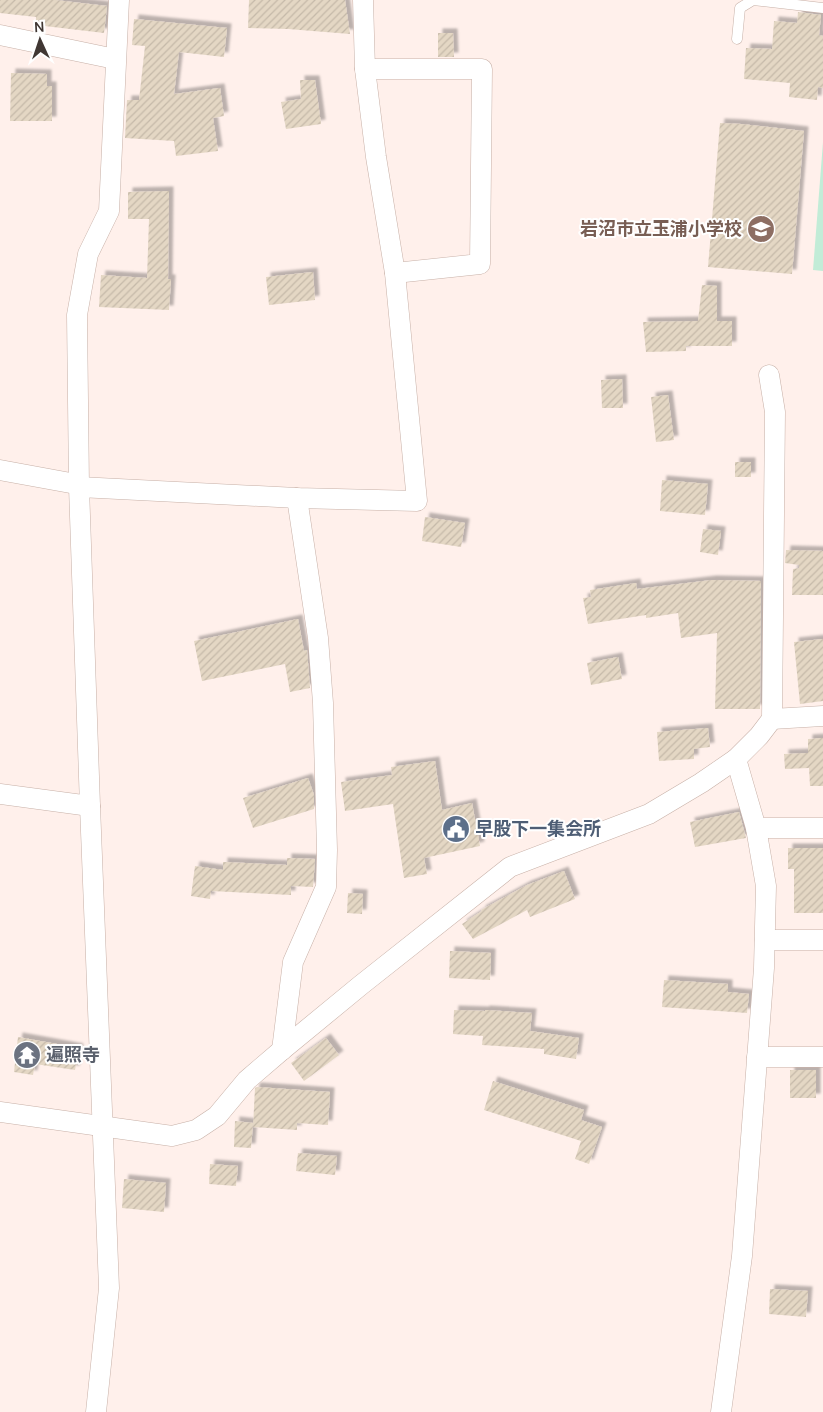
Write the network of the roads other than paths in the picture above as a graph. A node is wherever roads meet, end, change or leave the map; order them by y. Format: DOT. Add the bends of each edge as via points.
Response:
graph roads {
  1 [pos="119,0"];
  2 [pos="363,0"];
  3 [pos="823,8"];
  4 [pos="0,35"];
  5 [pos="737,39"];
  6 [pos="115,59"];
  7 [pos="365,68"];
  8 [pos="395,273"];
  9 [pos="770,375"];
  10 [pos="0,470"];
  11 [pos="79,487"];
  12 [pos="297,498"];
  13 [pos="823,716"];
  14 [pos="772,719"];
  15 [pos="736,759"];
  16 [pos="0,794"];
  17 [pos="90,806"];
  18 [pos="756,828"];
  19 [pos="823,828"];
  20 [pos="765,940"];
  21 [pos="823,940"];
  22 [pos="282,1050"];
  23 [pos="757,1057"];
  24 [pos="823,1057"];
  25 [pos="0,1112"];
  26 [pos="103,1126"];
  27 [pos="96,1412"];
  28 [pos="721,1412"];
  1 -- 6 [label="street"];
  2 -- 7 [label="street"];
  3 -- 5 [label="lane" via="753,0 740,8"];
  4 -- 6 [label="street"];
  6 -- 11 [label="street" via="109,211 88,254 77,315"];
  7 -- 8 [label="street"];
  7 -- 8 [label="street" via="482,69 480,264"];
  8 -- 12 [label="street" via="417,501"];
  9 -- 14 [label="street" via="775,412"];
  10 -- 11 [label="street"];
  11 -- 12 [label="street"];
  11 -- 17 [label="street"];
  12 -- 22 [label="street" via="318,638 327,850 326,886 293,962"];
  13 -- 14 [label="street"];
  14 -- 15 [label="street"];
  15 -- 18 [label="street"];
  15 -- 22 [label="street" via="649,814 510,867"];
  16 -- 17 [label="street"];
  17 -- 26 [label="street"];
  18 -- 19 [label="street"];
  18 -- 20 [label="street" via="766,886"];
  20 -- 21 [label="street"];
  20 -- 23 [label="street"];
  22 -- 26 [label="street" via="247,1080 218,1116 196,1130 172,1136"];
  23 -- 24 [label="street"];
  23 -- 28 [label="street" via="742,1256"];
  25 -- 26 [label="street"];
  26 -- 27 [label="street" via="109,1288"];
}
